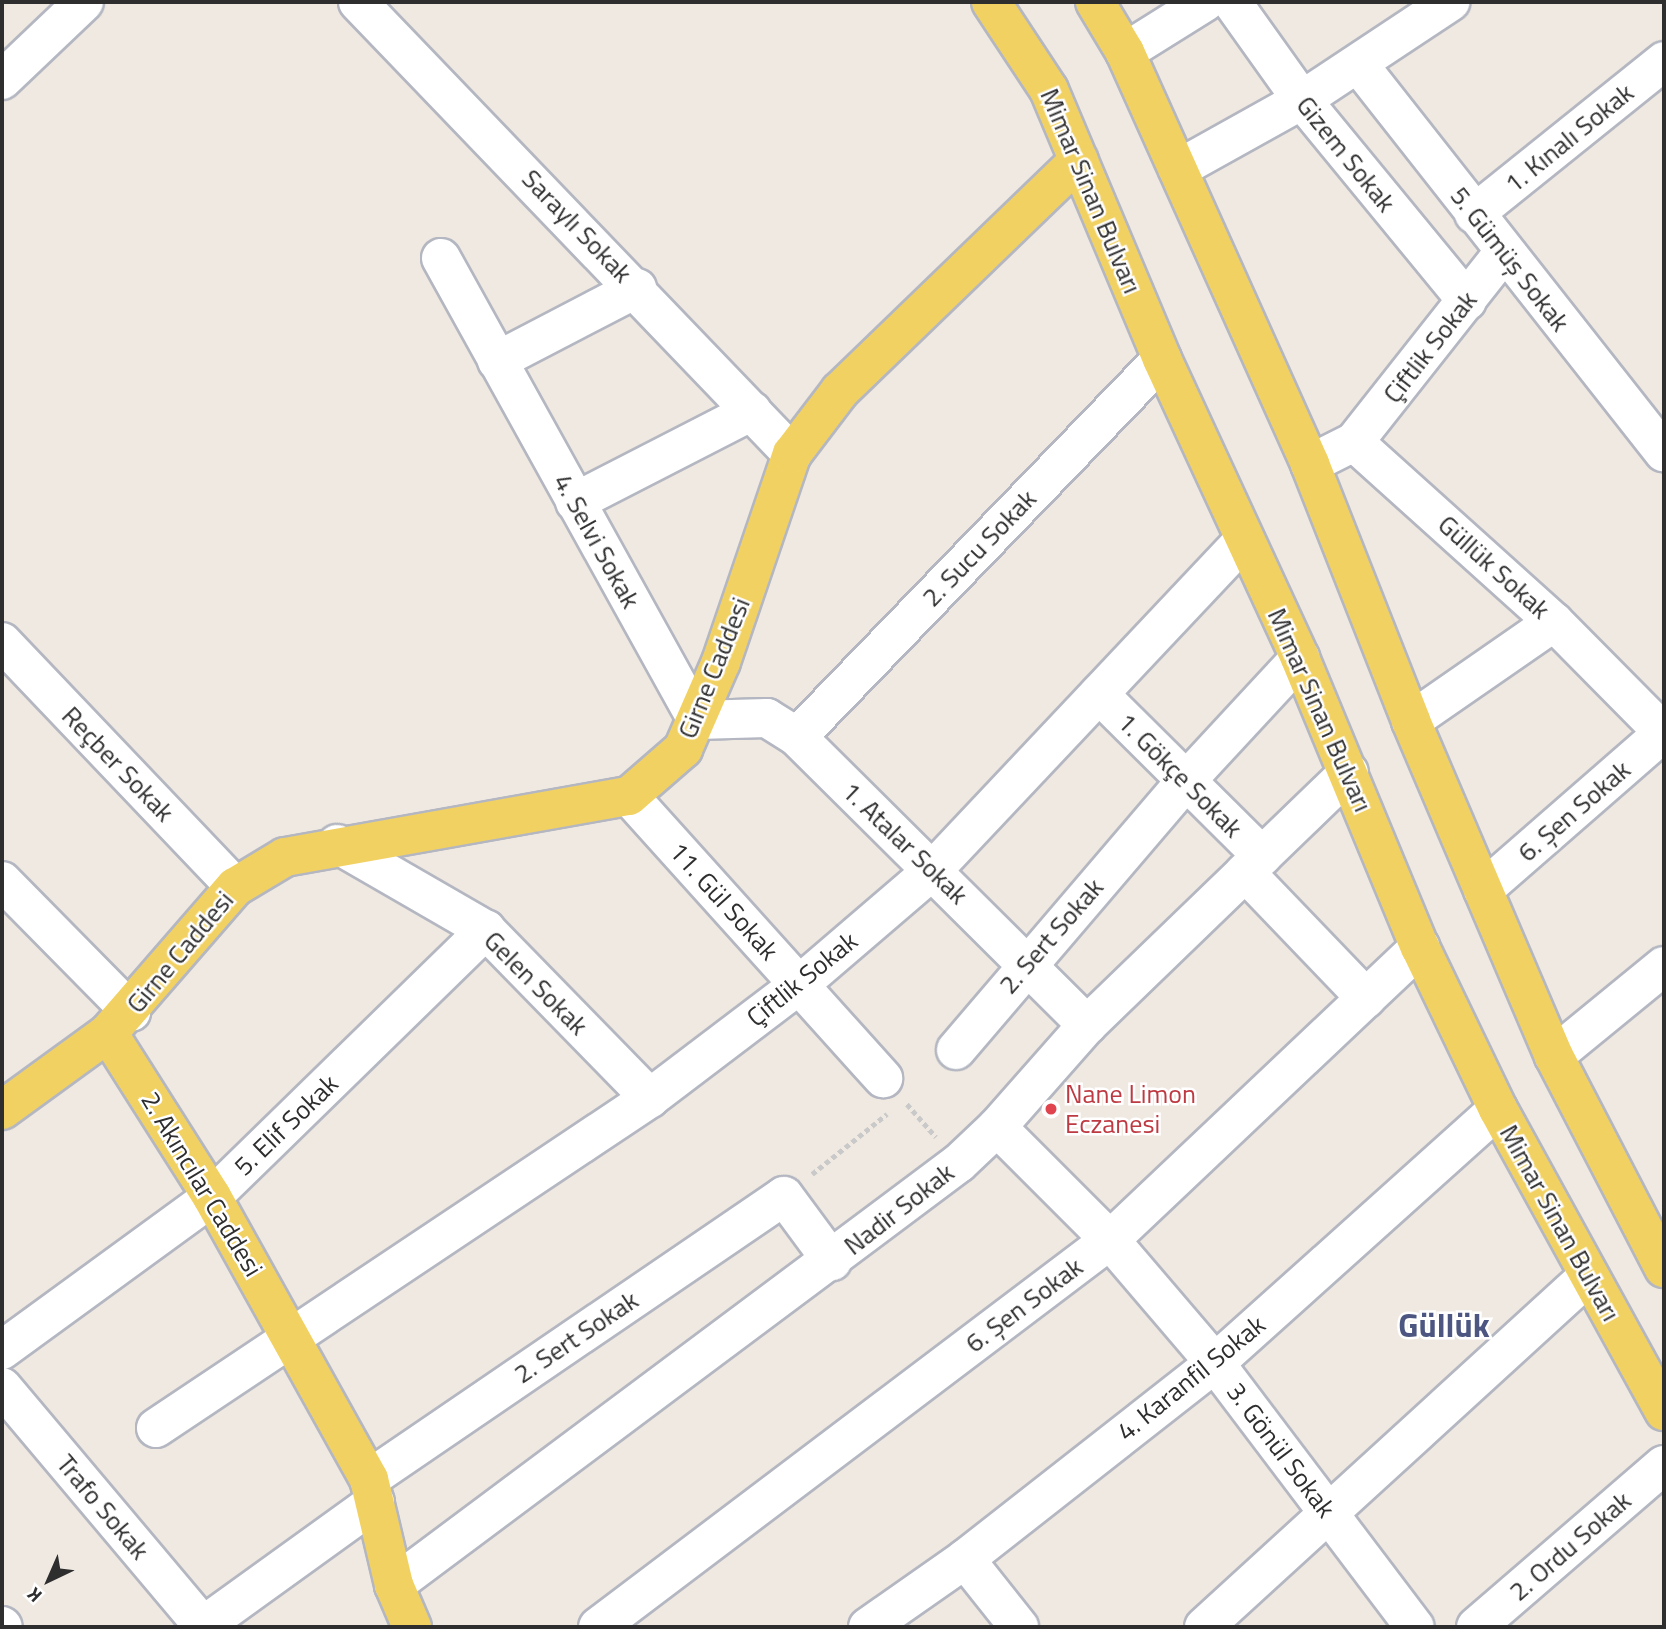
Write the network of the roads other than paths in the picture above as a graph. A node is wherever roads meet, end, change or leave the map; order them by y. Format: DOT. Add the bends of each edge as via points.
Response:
graph roads {
  1 [pos="84,2"];
  2 [pos="358,2"];
  3 [pos="992,2"];
  4 [pos="1095,2"];
  5 [pos="1205,2"];
  6 [pos="1233,2"];
  7 [pos="1450,2"];
  8 [pos="1125,52"];
  9 [pos="1664,61"];
  10 [pos="1359,65"];
  11 [pos="2,80"];
  12 [pos="1302,100"];
  13 [pos="1079,160"];
  14 [pos="1178,169"];
  15 [pos="1474,214"];
  16 [pos="1504,251"];
  17 [pos="441,258"];
  18 [pos="636,288"];
  19 [pos="1467,301"];
  20 [pos="1162,359"];
  21 [pos="497,361"];
  22 [pos="752,411"];
  23 [pos="1354,442"];
  24 [pos="1664,452"];
  25 [pos="792,454"];
  26 [pos="1310,464"];
  27 [pos="575,502"];
  28 [pos="1244,540"];
  29 [pos="1554,622"];
  30 [pos="2,642"];
  31 [pos="1300,658"];
  32 [pos="1099,694"];
  33 [pos="697,720"];
  34 [pos="1411,721"];
  35 [pos="1664,733"];
  36 [pos="797,737"];
  37 [pos="1349,772"];
  38 [pos="1186,780"];
  39 [pos="629,796"];
  40 [pos="337,844"];
  41 [pos="1254,864"];
  42 [pos="933,870"];
  43 [pos="2,881"];
  44 [pos="235,887"];
  45 [pos="1483,890"];
  46 [pos="486,930"];
  47 [pos="1420,947"];
  48 [pos="1026,963"];
  49 [pos="1664,966"];
  50 [pos="799,985"];
  51 [pos="1366,998"];
  52 [pos="120,1022"];
  53 [pos="1087,1025"];
  54 [pos="956,1050"];
  55 [pos="1554,1056"];
  56 [pos="900,1091"];
  57 [pos="650,1098"];
  58 [pos="1498,1109"];
  59 [pos="2,1110"];
  60 [pos="997,1127"];
  61 [pos="212,1197"];
  62 [pos="1110,1240"];
  63 [pos="832,1261"];
  64 [pos="1664,1268"];
  65 [pos="1588,1276"];
  66 [pos="293,1336"];
  67 [pos="2,1350"];
  68 [pos="1215,1363"];
  69 [pos="2,1387"];
  70 [pos="1664,1411"];
  71 [pos="156,1428"];
  72 [pos="1664,1465"];
  73 [pos="372,1491"];
  74 [pos="1327,1511"];
  75 [pos="965,1559"];
  76 [pos="394,1585"];
  77 [pos="203,1627"];
  78 [pos="412,1627"];
  79 [pos="598,1627"];
  80 [pos="867,1627"];
  81 [pos="1020,1627"];
  82 [pos="1204,1627"];
  83 [pos="1415,1627"];
  84 [pos="1476,1627"];
  1 -- 11 [label="street"];
  2 -- 18 [label="street, Saraylı Sokak"];
  3 -- 13 [label="main road, Mimar Sinan Bulvarı" via="1049,90"];
  4 -- 8 [label="main road"];
  5 -- 8 [label="street"];
  6 -- 12 [label="street, Gizem Sokak"];
  7 -- 10 [label="street"];
  8 -- 14 [label="main road"];
  9 -- 15 [label="street, 1. Kınalı Sokak"];
  10 -- 12 [label="street"];
  10 -- 15 [label="street, 5. Gümüş Sokak"];
  12 -- 14 [label="street"];
  12 -- 19 [label="street, Gizem Sokak"];
  13 -- 20 [label="main road, Mimar Sinan Bulvarı"];
  13 -- 25 [label="main road, Girne Caddesi" via="840,391"];
  14 -- 26 [label="main road"];
  15 -- 16 [label="street, 5. Gümüş Sokak"];
  16 -- 19 [label="street, Çiftlik Sokak"];
  16 -- 24 [label="street, 5. Gümüş Sokak"];
  17 -- 21 [label="street, 4. Selvi Sokak"];
  18 -- 21 [label="street"];
  18 -- 22 [label="street, Saraylı Sokak"];
  19 -- 23 [label="street, Çiftlik Sokak"];
  20 -- 28 [label="main road, Mimar Sinan Bulvarı"];
  20 -- 36 [label="street, 2. Sucu Sokak"];
  21 -- 27 [label="street, 4. Selvi Sokak"];
  22 -- 25 [label="street, Saraylı Sokak"];
  22 -- 27 [label="street"];
  23 -- 26 [label="street"];
  23 -- 29 [label="street, Güllük Sokak"];
  25 -- 33 [label="main road, Girne Caddesi"];
  26 -- 34 [label="main road"];
  27 -- 33 [label="street, 4. Selvi Sokak"];
  28 -- 31 [label="main road, Mimar Sinan Bulvarı"];
  28 -- 32 [label="street, Çiftlik Sokak"];
  29 -- 34 [label="street"];
  29 -- 35 [label="street, Güllük Sokak"];
  30 -- 44 [label="street, Reçber Sokak"];
  31 -- 37 [label="main road, Mimar Sinan Bulvarı"];
  31 -- 38 [label="street, 2. Sert Sokak"];
  32 -- 38 [label="street, 1. Gökçe Sokak"];
  32 -- 42 [label="street, Çiftlik Sokak"];
  33 -- 36 [label="street, 1. Atalar Sokak" via="767,718"];
  33 -- 39 [label="main road, Girne Caddesi" via="683,749"];
  34 -- 45 [label="main road"];
  35 -- 45 [label="street, 6. Şen Sokak"];
  36 -- 42 [label="street, 1. Atalar Sokak"];
  37 -- 41 [label="street, Nadir Sokak"];
  37 -- 47 [label="main road, Mimar Sinan Bulvarı"];
  38 -- 41 [label="street, 1. Gökçe Sokak"];
  38 -- 48 [label="street, 2. Sert Sokak"];
  39 -- 40 [label="main road, Girne Caddesi"];
  39 -- 50 [label="street, 11. Gül Sokak"];
  40 -- 44 [label="main road, Girne Caddesi" via="285,857"];
  40 -- 46 [label="street, Gelen Sokak"];
  41 -- 51 [label="street, 1. Gökçe Sokak"];
  41 -- 53 [label="street, Nadir Sokak"];
  42 -- 48 [label="street, 1. Atalar Sokak"];
  42 -- 50 [label="street, Çiftlik Sokak"];
  43 -- 52 [label="street"];
  44 -- 52 [label="main road, Girne Caddesi"];
  45 -- 55 [label="main road"];
  46 -- 57 [label="street, Gelen Sokak"];
  46 -- 61 [label="street, 5. Elif Sokak"];
  47 -- 51 [label="street, 6. Şen Sokak"];
  47 -- 58 [label="main road, Mimar Sinan Bulvarı"];
  48 -- 53 [label="street, 1. Atalar Sokak"];
  48 -- 54 [label="street, 2. Sert Sokak"];
  49 -- 55 [label="street"];
  50 -- 56 [label="street, 11. Gül Sokak"];
  50 -- 57 [label="street, Çiftlik Sokak"];
  51 -- 62 [label="street, 6. Şen Sokak"];
  52 -- 59 [label="main road, Girne Caddesi"];
  52 -- 61 [label="main road, 2. Akıncılar Caddesi"];
  53 -- 60 [label="street, Nadir Sokak"];
  55 -- 64 [label="main road"];
  57 -- 66 [label="street, Çiftlik Sokak"];
  58 -- 65 [label="main road, Mimar Sinan Bulvarı"];
  58 -- 68 [label="street, 4. Karanfil Sokak"];
  60 -- 62 [label="street, 3. Gönül Sokak"];
  60 -- 63 [label="street, Nadir Sokak" via="959,1163"];
  61 -- 66 [label="main road, 2. Akıncılar Caddesi"];
  61 -- 67 [label="street, 5. Elif Sokak"];
  62 -- 68 [label="street, 3. Gönül Sokak"];
  62 -- 79 [label="street, 6. Şen Sokak"];
  63 -- 73 [label="street, 2. Sert Sokak" via="783,1196"];
  63 -- 76 [label="street, Nadir Sokak"];
  65 -- 70 [label="main road, Mimar Sinan Bulvarı"];
  65 -- 74 [label="street"];
  66 -- 71 [label="street"];
  66 -- 73 [label="main road, 2. Akıncılar Caddesi"];
  68 -- 74 [label="street, 3. Gönül Sokak"];
  68 -- 75 [label="street, 4. Karanfil Sokak"];
  69 -- 77 [label="street, Trafo Sokak"];
  72 -- 84 [label="street, 2. Ordu Sokak"];
  73 -- 76 [label="main road, 2. Akıncılar Caddesi"];
  73 -- 77 [label="street, 2. Sert Sokak"];
  74 -- 82 [label="street"];
  74 -- 83 [label="street, 3. Gönül Sokak"];
  75 -- 80 [label="street, 4. Karanfil Sokak"];
  75 -- 81 [label="street"];
  76 -- 78 [label="main road, 2. Akıncılar Caddesi"];
}
